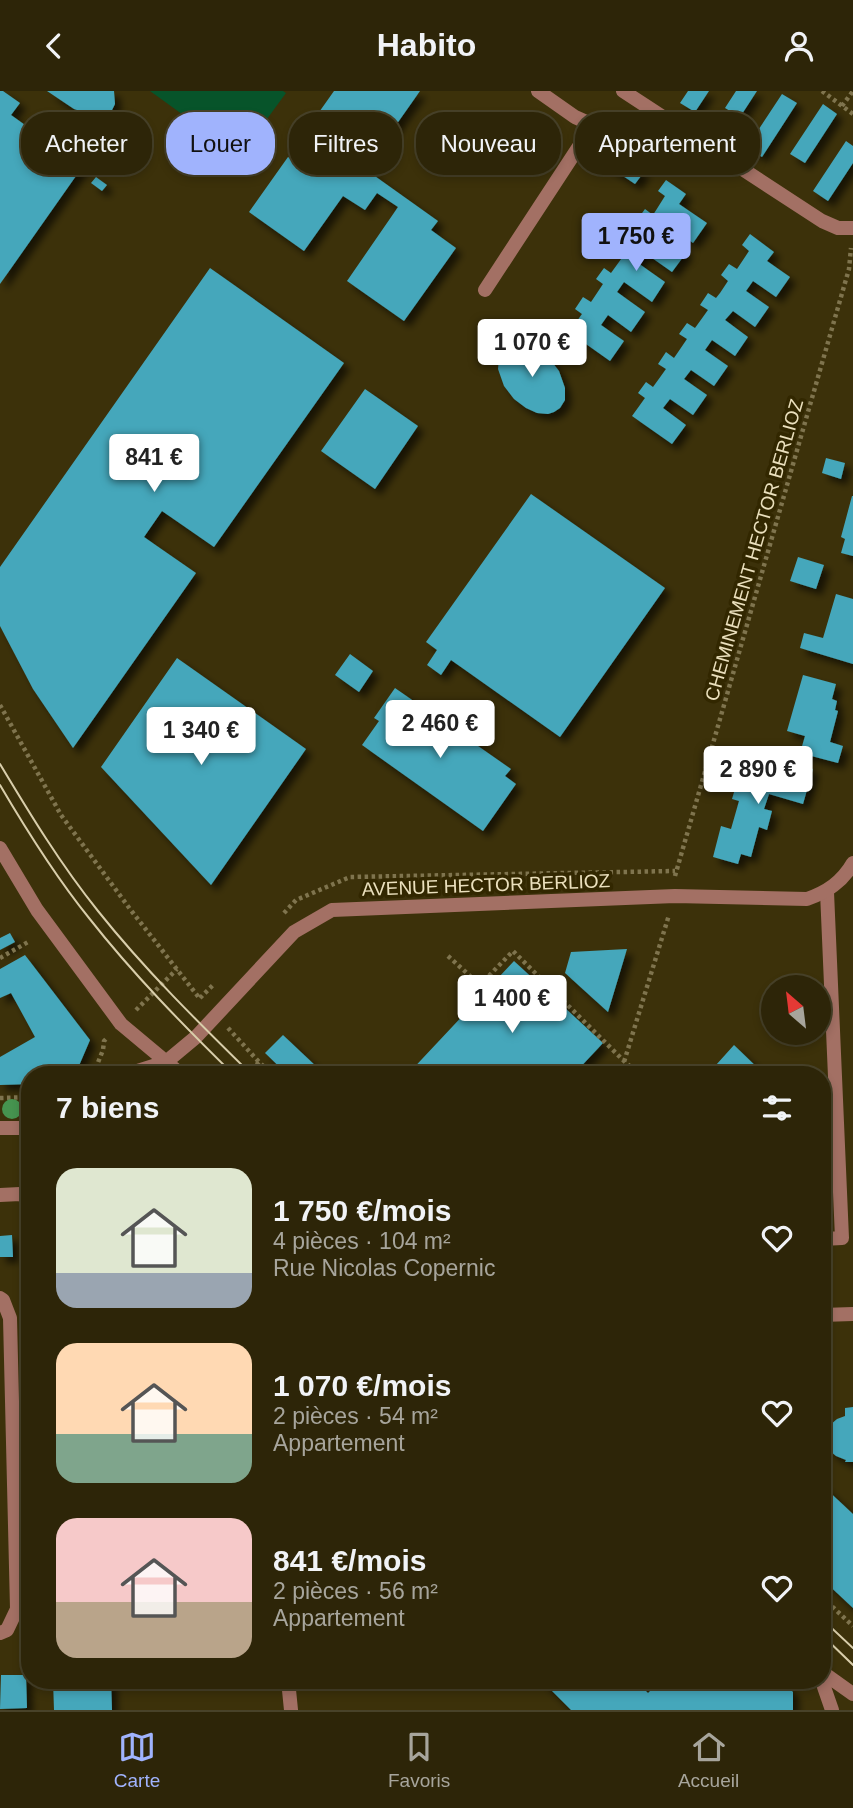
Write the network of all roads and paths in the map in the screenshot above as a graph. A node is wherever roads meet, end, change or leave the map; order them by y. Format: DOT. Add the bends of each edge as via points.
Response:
graph roads {
  1 [pos="538,91"];
  2 [pos="623,91"];
  3 [pos="822,91"];
  4 [pos="853,91"];
  5 [pos="842,106"];
  6 [pos="853,114"];
  7 [pos="853,228"];
  8 [pos="852,245"];
  9 [pos="485,290"];
  10 [pos="0,705"];
  11 [pos="0,848"];
  12 [pos="853,863"];
  13 [pos="675,871"];
  14 [pos="350,877"];
  15 [pos="827,892"];
  16 [pos="675,896"];
  17 [pos="29,942"];
  18 [pos="449,956"];
  19 [pos="0,958"];
  20 [pos="177,969"];
  21 [pos="200,998"];
  22 [pos="131,1014"];
  23 [pos="227,1027"];
  24 [pos="110,1035"];
  25 [pos="624,1061"];
  26 [pos="259,1062"];
  27 [pos="97,1066"];
  28 [pos="161,1066"];
  29 [pos="165,1066"];
  30 [pos="255,1066"];
  31 [pos="263,1066"];
  32 [pos="623,1066"];
  33 [pos="630,1066"];
  34 [pos="21,1097"];
  35 [pos="0,1098"];
  36 [pos="0,1128"];
  37 [pos="21,1128"];
  38 [pos="0,1195"];
  39 [pos="21,1195"];
  40 [pos="847,1238"];
  41 [pos="0,1298"];
  42 [pos="853,1314"];
  43 [pos="831,1315"];
  44 [pos="831,1605"];
  45 [pos="853,1626"];
  46 [pos="0,1633"];
  47 [pos="831,1678"];
  48 [pos="289,1689"];
  49 [pos="825,1689"];
  50 [pos="853,1694"];
  51 [pos="291,1710"];
  52 [pos="832,1710"];
  1 -- 9 [label="street" via="593,125"];
  2 -- 7 [label="street" via="822,221"];
  3 -- 5 [label="path"];
  4 -- 5 [label="path"];
  5 -- 6 [label="path"];
  8 -- 13 [label="path, CHEMINEMENT HECTOR BERLIOZ" via="849,269"];
  10 -- 20 [label="path" via="61,815"];
  11 -- 28 [label="street" via="37,910 121,1024"];
  12 -- 15 [label="street" via="847,875"];
  13 -- 14 [label="path"];
  13 -- 16 [label="path, CHEMINEMENT HECTOR BERLIOZ"];
  15 -- 16 [label="street, AVENUE HECTOR BERLIOZ" via="807,899"];
  15 -- 40 [label="street"];
  16 -- 25 [label="path, CHEMINEMENT HECTOR BERLIOZ"];
  16 -- 29 [label="street, AVENUE HECTOR BERLIOZ" via="332,910 294,932"];
  17 -- 19 [label="path"];
  18 -- 25 [label="path" via="480,985 513,951"];
  20 -- 21 [label="path"];
  20 -- 22 [label="path"];
  23 -- 26 [label="path"];
  24 -- 27 [label="path"];
  25 -- 32 [label="path, CHEMINEMENT HECTOR BERLIOZ"];
  25 -- 33 [label="path"];
  26 -- 30 [label="path"];
  26 -- 31 [label="path"];
  34 -- 35 [label="path"];
  36 -- 37 [label="street"];
  38 -- 39 [label="street"];
  41 -- 46 [label="street" via="10,1318 17,1609 7,1630"];
  42 -- 43 [label="street"];
  44 -- 45 [label="path"];
  47 -- 50 [label="street"];
  48 -- 51 [label="street"];
  49 -- 52 [label="street"];
}
